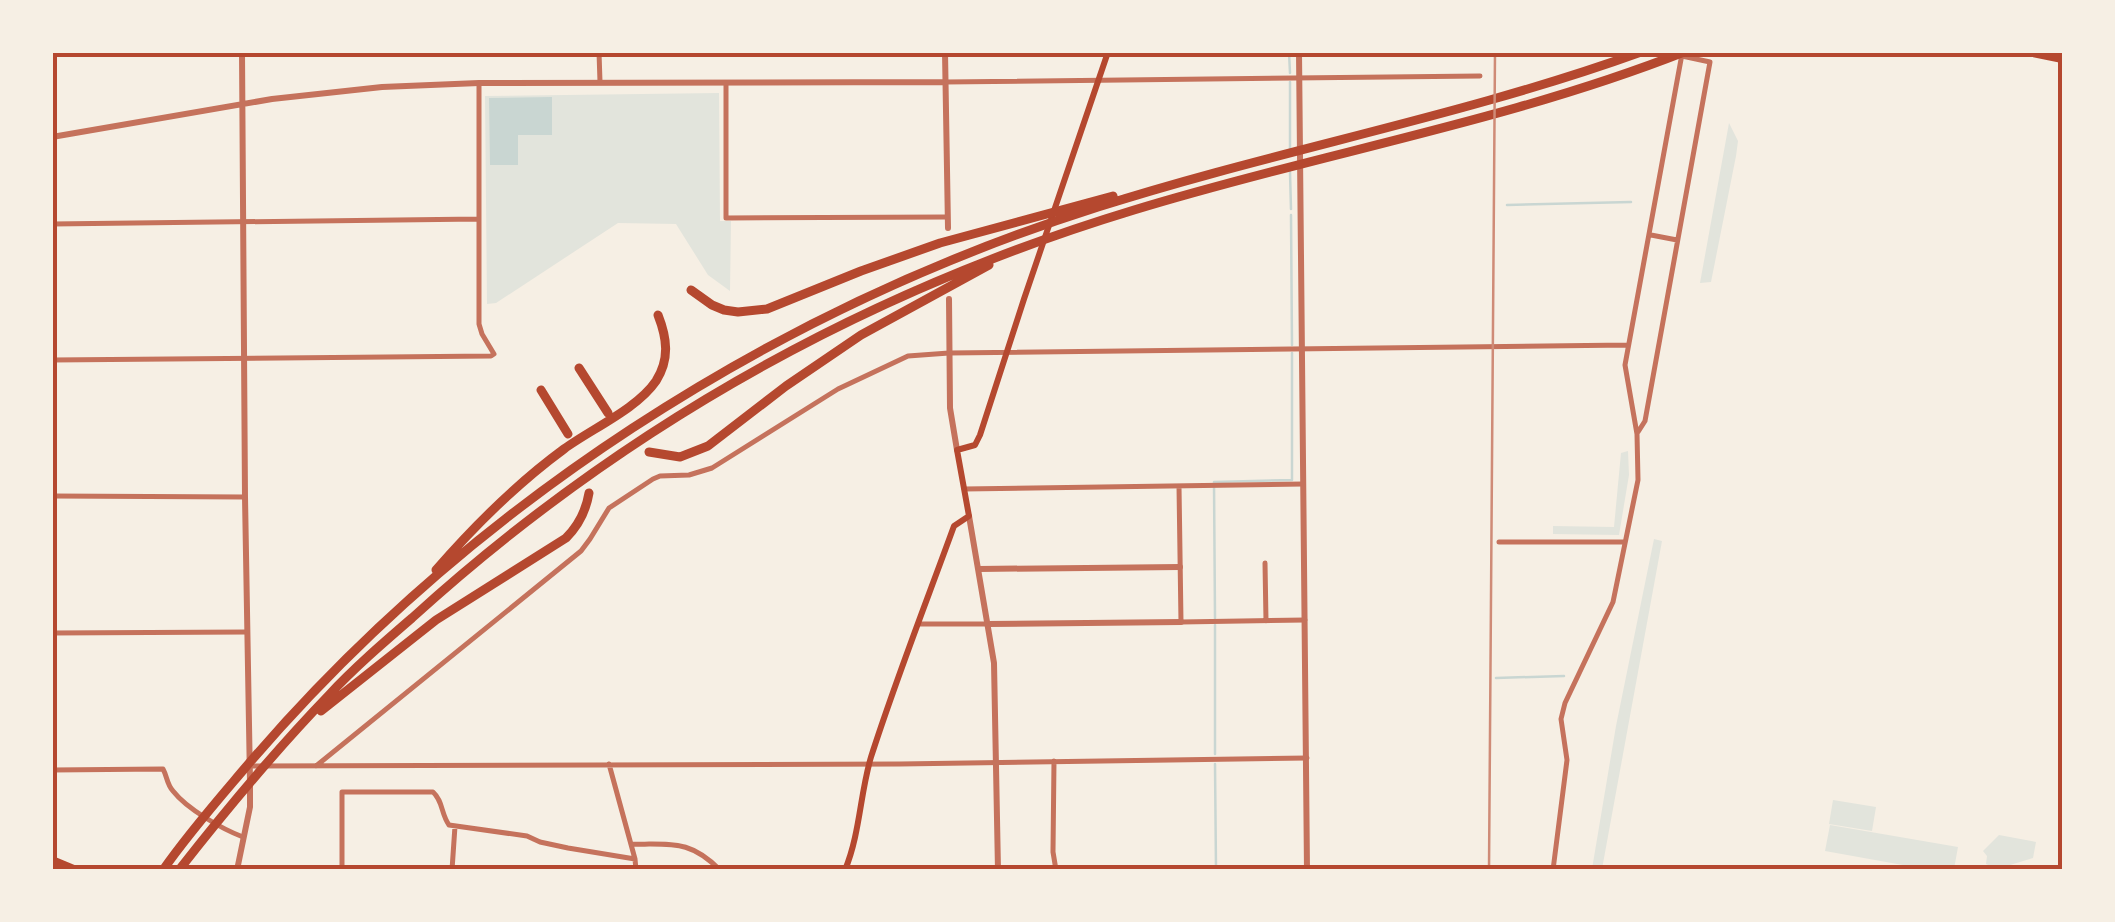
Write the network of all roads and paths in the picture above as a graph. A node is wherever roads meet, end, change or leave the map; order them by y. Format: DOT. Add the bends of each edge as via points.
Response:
graph roads {
  1 [pos="242,52"];
  2 [pos="599,52"];
  3 [pos="945,52"];
  4 [pos="1108,52"];
  5 [pos="1299,52"];
  6 [pos="1641,52"];
  7 [pos="2023,52"];
  8 [pos="1683,54"];
  9 [pos="2062,60"];
  10 [pos="1480,76"];
  11 [pos="1300,77"];
  12 [pos="600,82"];
  13 [pos="945,82"];
  14 [pos="1099,82"];
  15 [pos="479,83"];
  16 [pos="726,83"];
  17 [pos="242,103"];
  18 [pos="52,136"];
  19 [pos="1162,187"];
  20 [pos="948,217"];
  21 [pos="479,219"];
  22 [pos="245,222"];
  23 [pos="52,224"];
  24 [pos="948,228"];
  25 [pos="1651,234"];
  26 [pos="1677,240"];
  27 [pos="1022,247"];
  28 [pos="691,290"];
  29 [pos="948,299"];
  30 [pos="658,315"];
  31 [pos="1628,345"];
  32 [pos="1303,350"];
  33 [pos="949,352"];
  34 [pos="1007,352"];
  35 [pos="245,358"];
  36 [pos="52,360"];
  37 [pos="579,368"];
  38 [pos="541,390"];
  39 [pos="608,413"];
  40 [pos="568,434"];
  41 [pos="1637,434"];
  42 [pos="957,450"];
  43 [pos="649,452"];
  44 [pos="1303,484"];
  45 [pos="1180,486"];
  46 [pos="964,488"];
  47 [pos="589,493"];
  48 [pos="52,496"];
  49 [pos="245,498"];
  50 [pos="969,516"];
  51 [pos="1500,542"];
  52 [pos="1626,542"];
  53 [pos="1265,563"];
  54 [pos="1180,567"];
  55 [pos="979,569"];
  56 [pos="422,587"];
  57 [pos="1306,620"];
  58 [pos="1266,621"];
  59 [pos="1181,622"];
  60 [pos="918,624"];
  61 [pos="988,624"];
  62 [pos="247,632"];
  63 [pos="52,633"];
  64 [pos="297,730"];
  65 [pos="1306,758"];
  66 [pos="1054,761"];
  67 [pos="870,762"];
  68 [pos="996,762"];
  69 [pos="609,764"];
  70 [pos="249,766"];
  71 [pos="316,766"];
  72 [pos="52,770"];
  73 [pos="455,826"];
  74 [pos="242,836"];
  75 [pos="632,844"];
  76 [pos="635,859"];
  77 [pos="52,860"];
  78 [pos="76,870"];
  79 [pos="162,870"];
  80 [pos="179,870"];
  81 [pos="237,870"];
  82 [pos="342,870"];
  83 [pos="452,870"];
  84 [pos="636,870"];
  85 [pos="720,870"];
  86 [pos="845,870"];
  87 [pos="998,870"];
  88 [pos="1056,870"];
  89 [pos="1308,870"];
  90 [pos="1553,870"];
  1 -- 17 [label="street"];
  2 -- 12 [label="street"];
  3 -- 13 [label="street"];
  4 -- 14 [label="main road"];
  5 -- 11 [label="street"];
  6 -- 19 [label="highway"];
  7 -- 9 [label="main road"];
  8 -- 25 [label="street"];
  8 -- 26 [label="street" via="1710,62"];
  8 -- 27 [label="highway"];
  10 -- 11 [label="street"];
  11 -- 14 [label="street"];
  11 -- 32 [label="street"];
  12 -- 15 [label="street"];
  12 -- 16 [label="street"];
  13 -- 14 [label="street"];
  13 -- 16 [label="street"];
  13 -- 20 [label="street"];
  14 -- 34 [label="main road"];
  15 -- 17 [label="street"];
  15 -- 21 [label="street"];
  16 -- 20 [label="street" via="726,218"];
  17 -- 18 [label="street"];
  17 -- 22 [label="street"];
  19 -- 28 [label="highway" via="899,257 767,309 724,310"];
  19 -- 56 [label="highway" via="951,260 741,362 586,460"];
  20 -- 24 [label="street"];
  21 -- 22 [label="street"];
  21 -- 35 [label="street" via="479,324 491,356"];
  22 -- 23 [label="street"];
  22 -- 35 [label="street"];
  25 -- 26 [label="street"];
  25 -- 31 [label="street"];
  26 -- 41 [label="street" via="1645,422"];
  27 -- 43 [label="highway" via="861,335 708,446 680,457"];
  27 -- 64 [label="highway" via="838,326 622,452 485,553"];
  29 -- 33 [label="street"];
  30 -- 56 [label="highway" via="667,349 655,383 478,521"];
  31 -- 32 [label="street"];
  31 -- 41 [label="street"];
  32 -- 34 [label="street"];
  32 -- 44 [label="street"];
  33 -- 34 [label="street"];
  33 -- 42 [label="street"];
  33 -- 71 [label="street" via="908,356 838,389 712,468 660,476 638,488 609,508 581,551"];
  34 -- 42 [label="main road" via="975,445"];
  35 -- 36 [label="street"];
  35 -- 49 [label="street"];
  37 -- 39 [label="highway"];
  38 -- 40 [label="highway"];
  41 -- 52 [label="street" via="1638,480"];
  42 -- 46 [label="main road"];
  44 -- 45 [label="street"];
  44 -- 57 [label="street"];
  45 -- 46 [label="street"];
  45 -- 54 [label="street"];
  46 -- 50 [label="main road"];
  47 -- 64 [label="highway" via="566,538 436,620"];
  48 -- 49 [label="street"];
  49 -- 62 [label="street"];
  50 -- 55 [label="street"];
  50 -- 60 [label="main road" via="954,526"];
  51 -- 52 [label="street"];
  52 -- 90 [label="street" via="1614,602 1560,719 1567,760"];
  53 -- 58 [label="street"];
  54 -- 55 [label="street"];
  54 -- 59 [label="street"];
  55 -- 61 [label="street"];
  56 -- 79 [label="highway" via="267,742"];
  57 -- 58 [label="street"];
  57 -- 65 [label="street"];
  58 -- 59 [label="street"];
  59 -- 61 [label="street"];
  60 -- 61 [label="street"];
  60 -- 67 [label="main road"];
  61 -- 68 [label="street"];
  62 -- 63 [label="street"];
  62 -- 70 [label="street"];
  64 -- 80 [label="highway"];
  65 -- 66 [label="street"];
  65 -- 89 [label="street"];
  66 -- 68 [label="street"];
  66 -- 88 [label="street"];
  67 -- 68 [label="street"];
  67 -- 69 [label="street"];
  67 -- 86 [label="main road"];
  68 -- 87 [label="street"];
  69 -- 71 [label="street"];
  69 -- 75 [label="street"];
  70 -- 71 [label="street"];
  70 -- 74 [label="street" via="250,808"];
  72 -- 74 [label="street" via="163,768 180,798"];
  73 -- 76 [label="street"];
  73 -- 82 [label="street" via="433,792 342,792"];
  73 -- 83 [label="street"];
  74 -- 81 [label="street"];
  75 -- 76 [label="street"];
  75 -- 85 [label="street" via="686,845"];
  76 -- 84 [label="street"];
  77 -- 78 [label="highway"];
}
